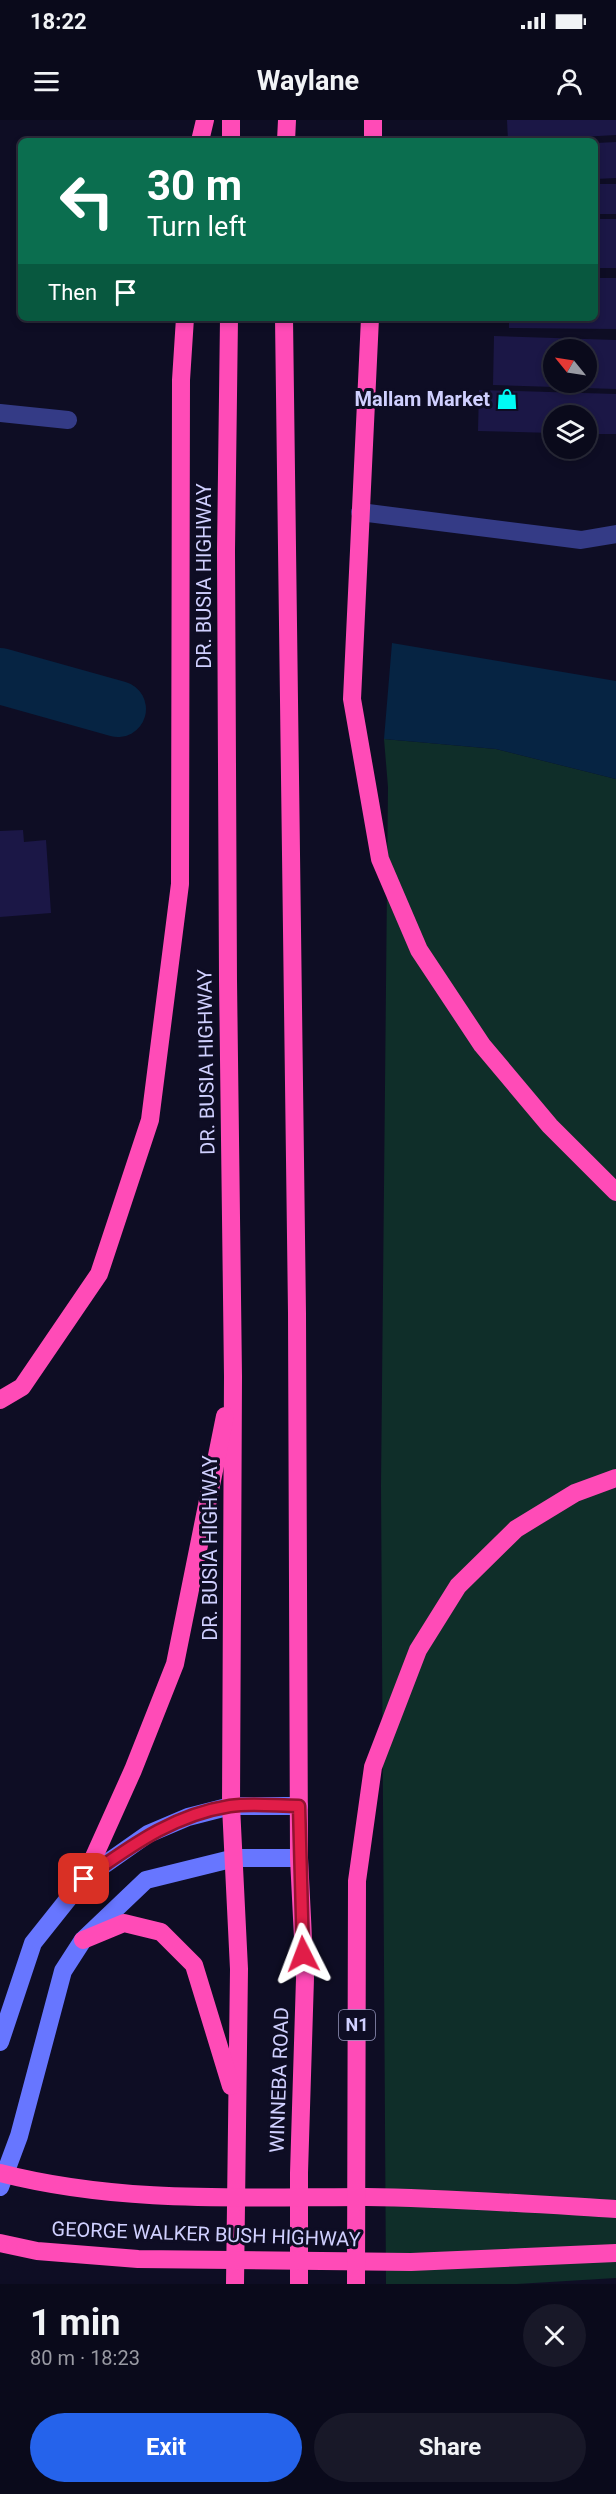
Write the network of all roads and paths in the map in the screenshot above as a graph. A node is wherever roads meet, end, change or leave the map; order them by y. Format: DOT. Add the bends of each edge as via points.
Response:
graph roads {
  1 [pos="205,120"];
  2 [pos="231,120"];
  3 [pos="287,120"];
  4 [pos="373,120"];
  5 [pos="201,138"];
  6 [pos="231,138"];
  7 [pos="286,138"];
  8 [pos="373,138"];
  9 [pos="185,321"];
  10 [pos="229,321"];
  11 [pos="284,321"];
  12 [pos="370,321"];
  13 [pos="0,413"];
  14 [pos="68,420"];
  15 [pos="360,512"];
  16 [pos="616,534"];
  17 [pos="616,1192"];
  18 [pos="233,1376"];
  19 [pos="0,1400"];
  20 [pos="616,1478"];
  21 [pos="231,1806"];
  22 [pos="299,1806"];
  23 [pos="235,1858"];
  24 [pos="299,1858"];
  25 [pos="84,1879"];
  26 [pos="83,1940"];
  27 [pos="0,2042"];
  28 [pos="236,2102"];
  29 [pos="0,2173"];
  30 [pos="0,2187"];
  31 [pos="616,2209"];
  32 [pos="0,2243"];
  33 [pos="616,2253"];
  34 [pos="235,2284"];
  35 [pos="299,2284"];
  36 [pos="356,2284"];
  1 -- 5 [label="highway"];
  2 -- 6 [label="highway"];
  3 -- 7 [label="highway"];
  4 -- 8 [label="highway"];
  9 -- 19 [label="highway" via="181,380 180,884 150,1120 99,1274 22,1388"];
  10 -- 18 [label="highway, DR. BUSIA HIGHWAY" via="227,872"];
  11 -- 22 [label="highway"];
  12 -- 15 [label="highway"];
  13 -- 14 [label="street"];
  15 -- 16 [label="street" via="581,540"];
  15 -- 17 [label="highway" via="351,699 381,859 419,950 482,1046 550,1126"];
  18 -- 21 [label="highway, DR. BUSIA HIGHWAY"];
  18 -- 25 [label="highway" via="175,1664"];
  20 -- 36 [label="highway, N1" via="574,1493 516,1529 458,1586 418,1650 373,1767 357,1881"];
  21 -- 22 [label="street"];
  21 -- 23 [label="highway, WINNEBA ROAD"];
  21 -- 25 [label="street" via="188,1817 148,1834"];
  22 -- 24 [label="highway, WINNEBA ROAD"];
  23 -- 24 [label="street"];
  23 -- 26 [label="street" via="146,1880"];
  23 -- 28 [label="highway, WINNEBA ROAD" via="239,1969"];
  24 -- 35 [label="highway, WINNEBA ROAD" via="304,1978"];
  25 -- 27 [label="street" via="33,1943"];
  26 -- 28 [label="highway" via="124,1923 160,1932 194,1965"];
  26 -- 30 [label="street" via="63,1971 19,2136"];
  28 -- 34 [label="highway, WINNEBA ROAD"];
  29 -- 31 [label="highway, GEORGE WALKER BUSH HIGHWAY" via="41,2184 132,2196 399,2198"];
  32 -- 33 [label="highway, GEORGE WALKER BUSH HIGHWAY" via="37,2251 138,2259 411,2262"];
}
